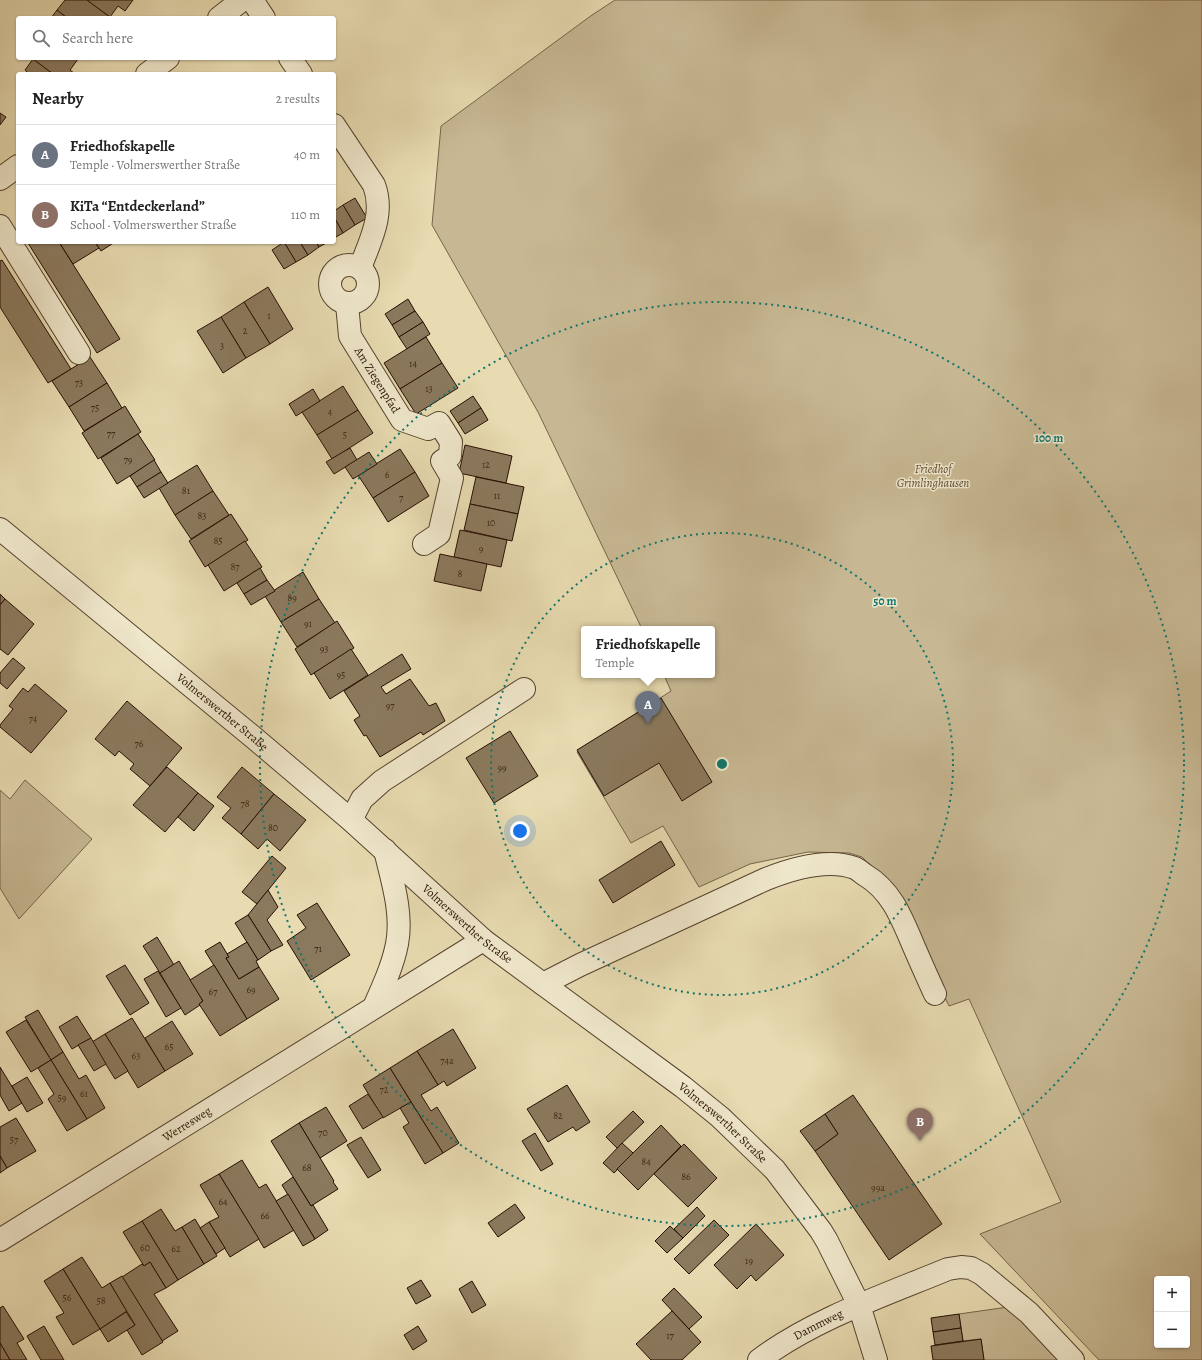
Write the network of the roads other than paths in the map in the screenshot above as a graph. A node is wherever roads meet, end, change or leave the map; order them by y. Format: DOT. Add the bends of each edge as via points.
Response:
graph roads {
  1 [pos="242,0"];
  2 [pos="252,0"];
  3 [pos="222,16"];
  4 [pos="263,16"];
  5 [pos="165,60"];
  6 [pos="291,60"];
  7 [pos="150,72"];
  8 [pos="300,72"];
  9 [pos="336,127"];
  10 [pos="16,167"];
  11 [pos="0,179"];
  12 [pos="0,226"];
  13 [pos="360,268"];
  14 [pos="347,304"];
  15 [pos="79,353"];
  16 [pos="0,529"];
  17 [pos="424,544"];
  18 [pos="524,689"];
  19 [pos="351,820"];
  20 [pos="385,850"];
  21 [pos="483,940"];
  22 [pos="543,984"];
  23 [pos="935,994"];
  24 [pos="374,1007"];
  25 [pos="0,1240"];
  26 [pos="859,1305"];
  27 [pos="759,1360"];
  28 [pos="876,1360"];
  29 [pos="1073,1360"];
  1 -- 3 [label="street"];
  2 -- 4 [label="street"];
  5 -- 7 [label="street"];
  6 -- 8 [label="street"];
  9 -- 13 [label="street" via="374,185 377,194 378,215"];
  10 -- 11 [label="street"];
  12 -- 15 [label="street"];
  13 -- 14 [label="street" via="367,275 369,286 365,296 357,302"];
  13 -- 14 [label="street" via="343,266 335,270 330,278 332,295 338,301"];
  14 -- 17 [label="street, Am Ziegenpfad" via="350,336 402,420 428,429 438,423 450,442 450,456 442,461 452,478 440,534"];
  16 -- 19 [label="street, Volmerswerther Straße" via="253,736"];
  18 -- 19 [label="street" via="382,781 362,799"];
  19 -- 20 [label="street, Volmerswerther Straße"];
  20 -- 21 [label="street, Volmerswerther Straße"];
  20 -- 24 [label="street" via="396,896 399,922 392,962"];
  21 -- 22 [label="street, Volmerswerther Straße"];
  21 -- 24 [label="street, Werresweg"];
  22 -- 23 [label="street" via="766,879 804,866 822,864 855,868 884,890 897,909"];
  22 -- 26 [label="street, Volmerswerther Straße" via="720,1117 775,1170 827,1241"];
  24 -- 25 [label="street, Werresweg"];
  26 -- 27 [label="street, Dammweg" via="802,1333"];
  26 -- 28 [label="street, Volmerswerther Straße"];
  26 -- 29 [label="street, Dammweg" via="948,1270 972,1268 1029,1313"];
}
